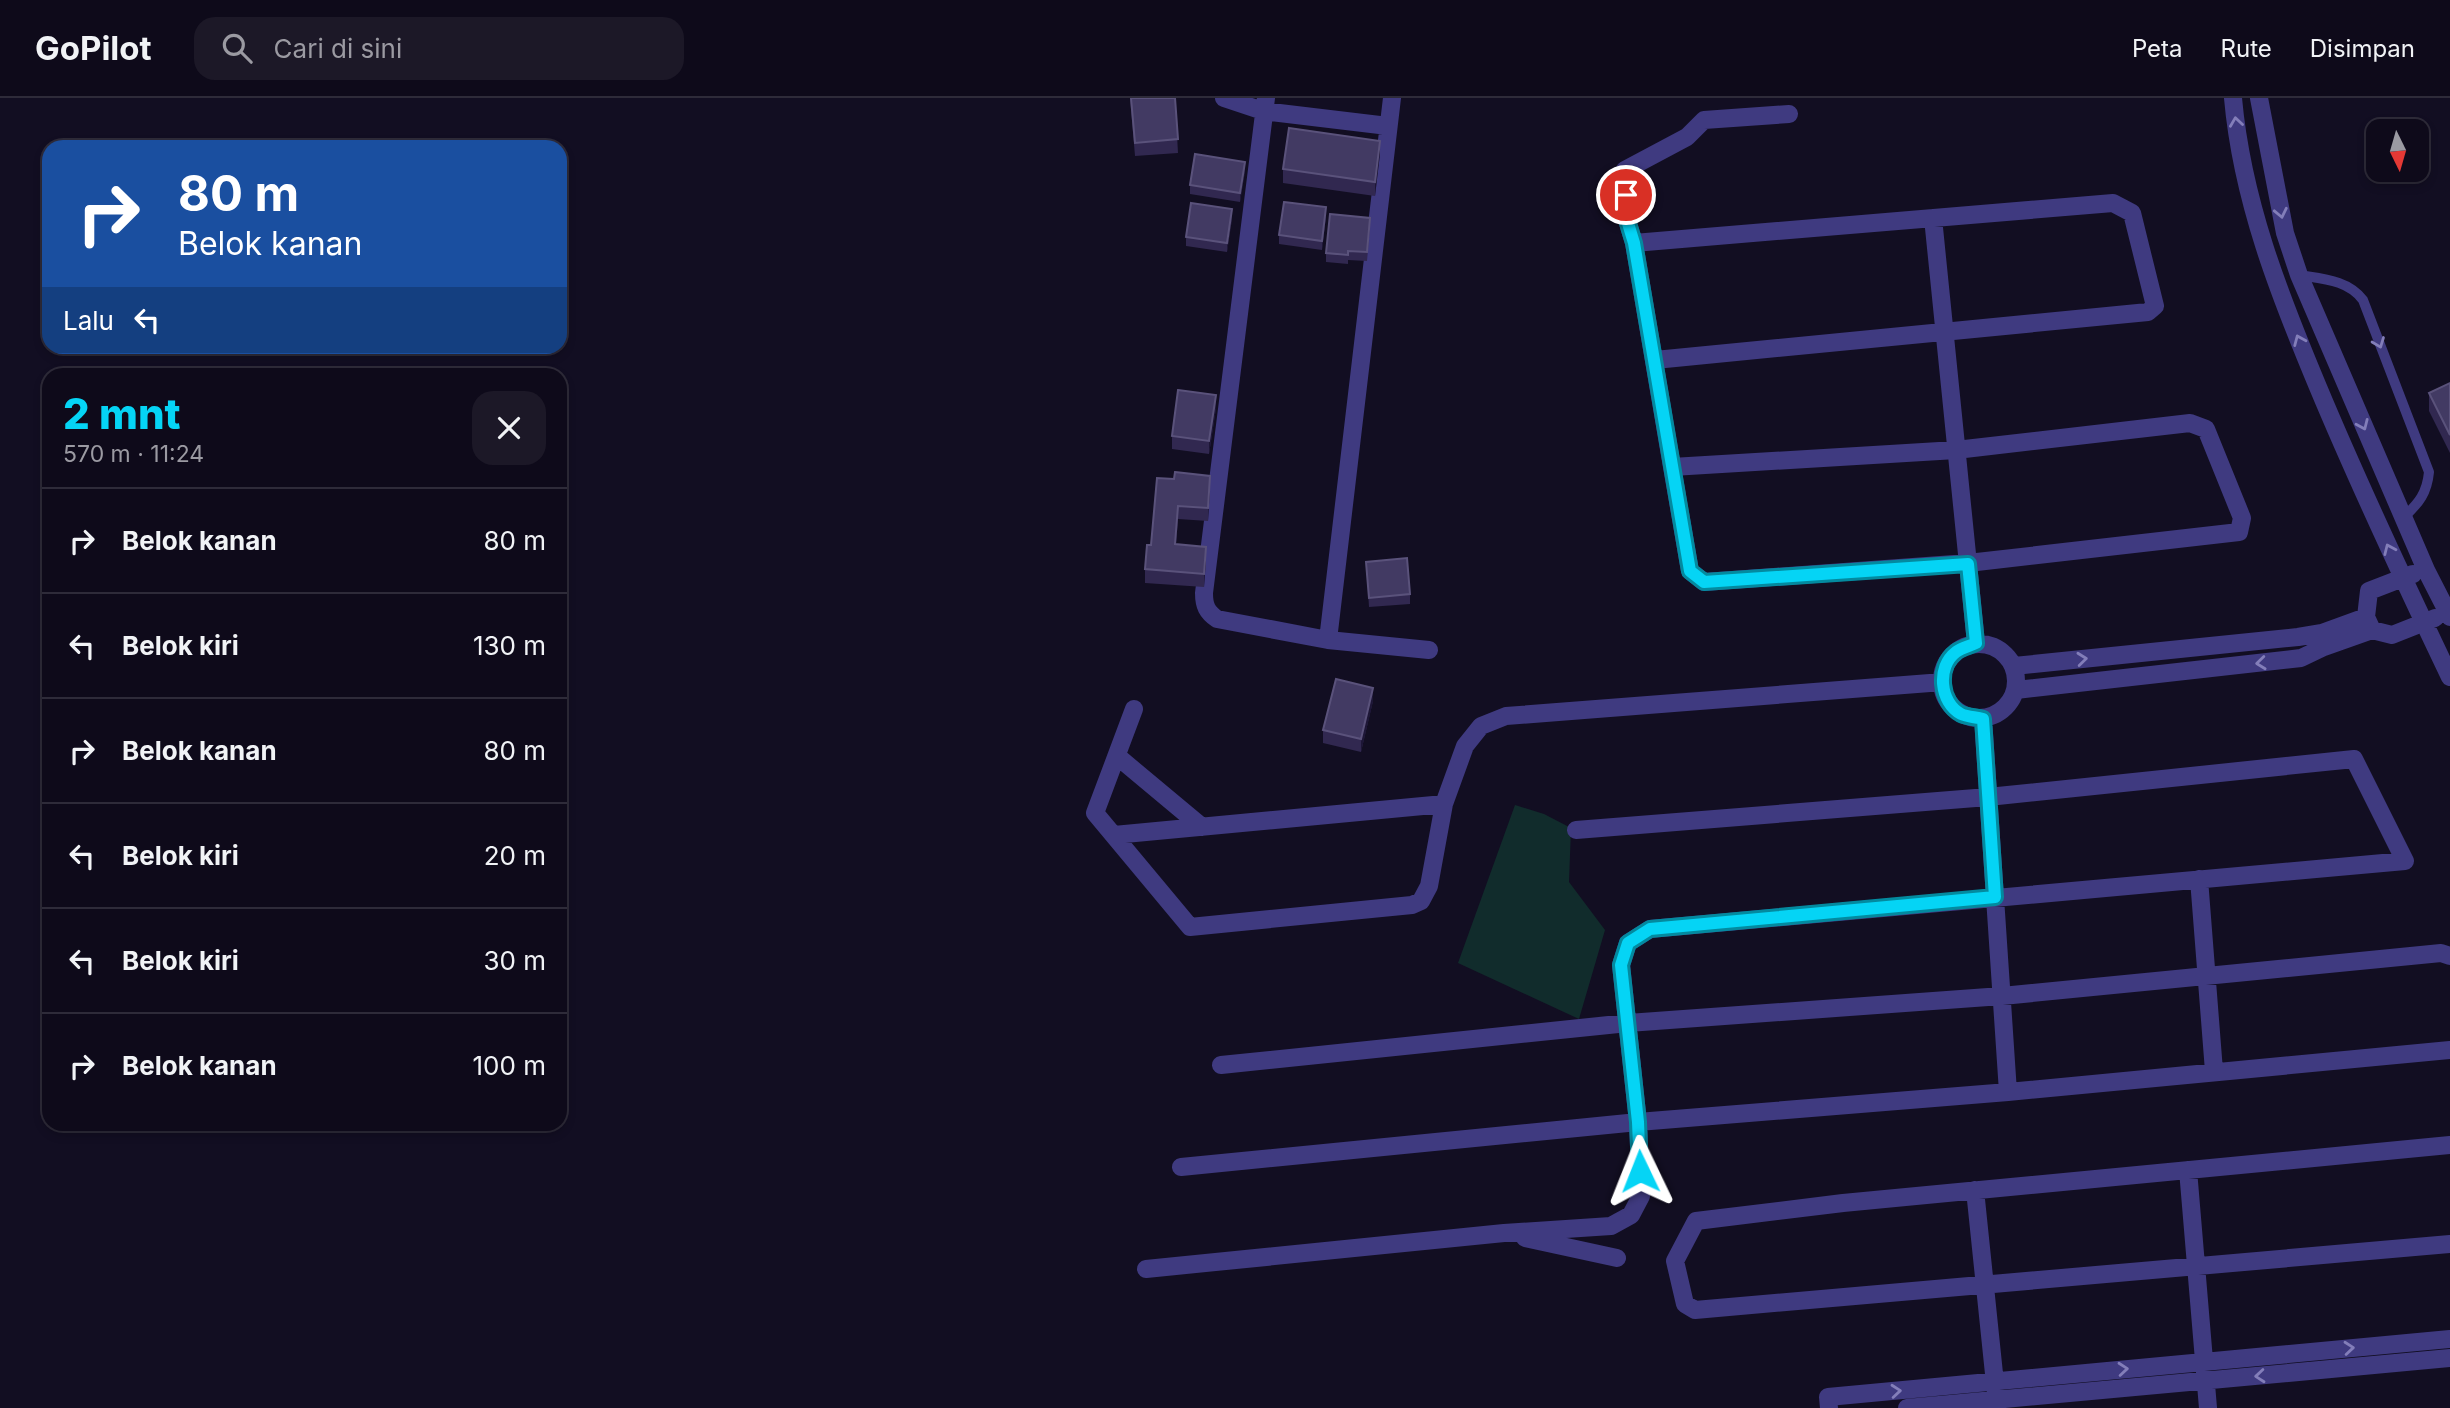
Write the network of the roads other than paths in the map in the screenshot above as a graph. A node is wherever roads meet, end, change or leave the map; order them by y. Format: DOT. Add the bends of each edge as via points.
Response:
graph roads {
  1 [pos="1224,98"];
  2 [pos="1392,98"];
  3 [pos="2233,98"];
  4 [pos="2259,98"];
  5 [pos="1264,105"];
  6 [pos="1789,114"];
  7 [pos="1388,126"];
  8 [pos="1933,218"];
  9 [pos="1634,243"];
  10 [pos="2300,275"];
  11 [pos="1944,332"];
  12 [pos="1655,360"];
  13 [pos="1956,450"];
  14 [pos="1672,467"];
  15 [pos="2404,517"];
  16 [pos="1968,564"];
  17 [pos="2426,570"];
  18 [pos="2402,578"];
  19 [pos="2449,615"];
  20 [pos="2424,622"];
  21 [pos="2369,624"];
  22 [pos="2298,637"];
  23 [pos="1328,640"];
  24 [pos="1976,643"];
  25 [pos="1429,650"];
  26 [pos="2301,658"];
  27 [pos="2014,666"];
  28 [pos="2450,677"];
  29 [pos="1943,682"];
  30 [pos="2016,690"];
  31 [pos="1135,709"];
  32 [pos="1983,719"];
  33 [pos="1116,756"];
  34 [pos="1988,797"];
  35 [pos="1444,804"];
  36 [pos="1202,827"];
  37 [pos="1576,830"];
  38 [pos="1114,835"];
  39 [pos="2199,879"];
  40 [pos="1995,897"];
  41 [pos="2450,956"];
  42 [pos="2206,975"];
  43 [pos="2002,996"];
  44 [pos="1628,1023"];
  45 [pos="2450,1050"];
  46 [pos="1221,1065"];
  47 [pos="2214,1071"];
  48 [pos="2008,1092"];
  49 [pos="1638,1122"];
  50 [pos="2450,1145"];
  51 [pos="1181,1167"];
  52 [pos="2188,1170"];
  53 [pos="1975,1190"];
  54 [pos="1504,1233"];
  55 [pos="2450,1244"];
  56 [pos="1617,1258"];
  57 [pos="2196,1266"];
  58 [pos="1146,1269"];
  59 [pos="1985,1285"];
  60 [pos="2450,1339"];
  61 [pos="2450,1358"];
  62 [pos="2204,1362"];
  63 [pos="1995,1381"];
  64 [pos="2206,1381"];
  65 [pos="1996,1400"];
  66 [pos="1829,1408"];
  67 [pos="1907,1408"];
  68 [pos="2208,1408"];
  1 -- 5 [label="street"];
  2 -- 7 [label="street"];
  18 -- 3 [label="street, one-way" via="2334,426 2257,228"];
  4 -- 10 [label="street, one-way" via="2285,233"];
  5 -- 7 [label="street"];
  5 -- 23 [label="street" via="1204,604 1217,619"];
  6 -- 9 [label="street" via="1704,120 1687,137 1625,170 1627,220"];
  7 -- 23 [label="street"];
  8 -- 9 [label="street"];
  8 -- 11 [label="street"];
  8 -- 11 [label="street" via="2113,203 2132,213 2155,306 2148,312"];
  9 -- 12 [label="street"];
  10 -- 15 [label="street, one-way"];
  10 -- 15 [label="lane, one-way" via="2343,284 2363,300 2429,472 2420,502"];
  11 -- 12 [label="street"];
  11 -- 13 [label="street"];
  12 -- 14 [label="street"];
  13 -- 14 [label="street"];
  13 -- 16 [label="street"];
  13 -- 16 [label="street" via="2190,423 2206,429 2242,518 2239,532"];
  14 -- 16 [label="street" via="1690,571 1704,582"];
  15 -- 17 [label="street"];
  16 -- 24 [label="street"];
  17 -- 18 [label="street"];
  17 -- 19 [label="street"];
  18 -- 20 [label="street"];
  18 -- 21 [label="street" via="2369,591"];
  19 -- 20 [label="street"];
  20 -- 21 [label="street" via="2392,635"];
  20 -- 28 [label="street"];
  21 -- 22 [label="street"];
  21 -- 26 [label="street"];
  22 -- 26 [label="street"];
  27 -- 22 [label="street, one-way"];
  23 -- 25 [label="street"];
  24 -- 27 [label="street" via="1999,649"];
  24 -- 29 [label="street" via="1954,653 1942,673"];
  26 -- 30 [label="street, one-way"];
  27 -- 30 [label="street"];
  29 -- 32 [label="street" via="1945,696 1960,713"];
  29 -- 35 [label="street" via="1506,716 1481,726 1465,746"];
  30 -- 32 [label="street" via="2004,709"];
  31 -- 33 [label="street"];
  32 -- 34 [label="street"];
  33 -- 36 [label="street"];
  33 -- 38 [label="street" via="1095,813"];
  34 -- 37 [label="street"];
  34 -- 39 [label="street" via="2354,759 2405,861"];
  34 -- 40 [label="street"];
  35 -- 36 [label="street"];
  35 -- 38 [label="street" via="1430,886 1422,901 1190,927"];
  36 -- 38 [label="street"];
  39 -- 40 [label="street"];
  39 -- 42 [label="street"];
  40 -- 43 [label="street"];
  40 -- 44 [label="street" via="1650,929 1628,943 1621,965"];
  41 -- 42 [label="street" via="2441,953"];
  42 -- 43 [label="street"];
  42 -- 47 [label="street"];
  43 -- 44 [label="street"];
  43 -- 48 [label="street"];
  44 -- 46 [label="street"];
  44 -- 49 [label="street"];
  45 -- 47 [label="street"];
  47 -- 48 [label="street"];
  48 -- 49 [label="street"];
  49 -- 51 [label="street"];
  49 -- 54 [label="street" via="1641,1196 1632,1215 1611,1226"];
  50 -- 52 [label="street"];
  52 -- 53 [label="street"];
  52 -- 57 [label="street"];
  53 -- 59 [label="street"];
  53 -- 59 [label="street" via="1696,1221 1675,1261 1685,1304 1695,1310"];
  54 -- 56 [label="street"];
  54 -- 58 [label="street"];
  55 -- 57 [label="street"];
  57 -- 59 [label="street"];
  57 -- 62 [label="street"];
  59 -- 63 [label="street"];
  62 -- 60 [label="street, one-way"];
  61 -- 64 [label="street, one-way"];
  63 -- 62 [label="street, one-way"];
  62 -- 64 [label="street"];
  63 -- 65 [label="street"];
  66 -- 63 [label="street, one-way" via="1828,1397"];
  64 -- 65 [label="street"];
  64 -- 68 [label="street"];
  65 -- 67 [label="street"];
}
